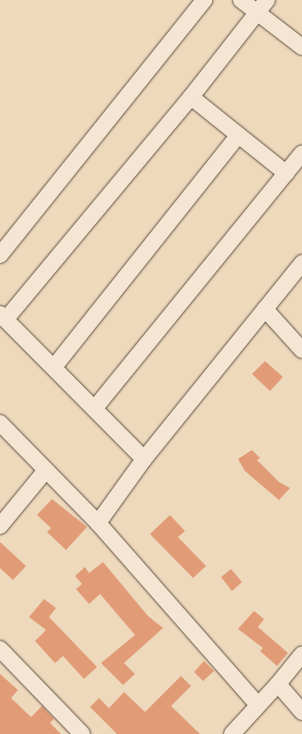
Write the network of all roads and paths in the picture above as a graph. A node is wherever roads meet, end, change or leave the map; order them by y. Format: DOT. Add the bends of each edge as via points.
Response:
graph roads {
  1 [pos="204,0"];
  2 [pos="241,0"];
  3 [pos="267,0"];
  4 [pos="256,13"];
  5 [pos="302,47"];
  6 [pos="191,97"];
  7 [pos="238,136"];
  8 [pos="302,153"];
  9 [pos="286,173"];
  10 [pos="0,255"];
  11 [pos="302,263"];
  12 [pos="265,309"];
  13 [pos="3,316"];
  14 [pos="302,350"];
  15 [pos="54,367"];
  16 [pos="95,408"];
  17 [pos="0,423"];
  18 [pos="144,459"];
  19 [pos="46,470"];
  20 [pos="98,523"];
  21 [pos="0,526"];
  22 [pos="0,649"];
  23 [pos="302,654"];
  24 [pos="278,684"];
  25 [pos="258,705"];
  26 [pos="302,712"];
  27 [pos="82,734"];
  28 [pos="232,734"];
  1 -- 10 [label="street"];
  2 -- 4 [label="street"];
  3 -- 4 [label="street"];
  4 -- 5 [label="street"];
  4 -- 6 [label="street"];
  6 -- 7 [label="street"];
  6 -- 13 [label="street"];
  7 -- 9 [label="street"];
  7 -- 15 [label="street"];
  8 -- 9 [label="street"];
  9 -- 16 [label="street"];
  11 -- 12 [label="street"];
  12 -- 14 [label="street"];
  12 -- 18 [label="street"];
  13 -- 15 [label="street"];
  15 -- 16 [label="street"];
  16 -- 18 [label="street"];
  17 -- 19 [label="street"];
  18 -- 20 [label="street"];
  19 -- 20 [label="street"];
  19 -- 21 [label="street"];
  20 -- 25 [label="street"];
  22 -- 27 [label="street"];
  23 -- 24 [label="street"];
  24 -- 25 [label="street"];
  24 -- 26 [label="street"];
  25 -- 28 [label="street"];
}
